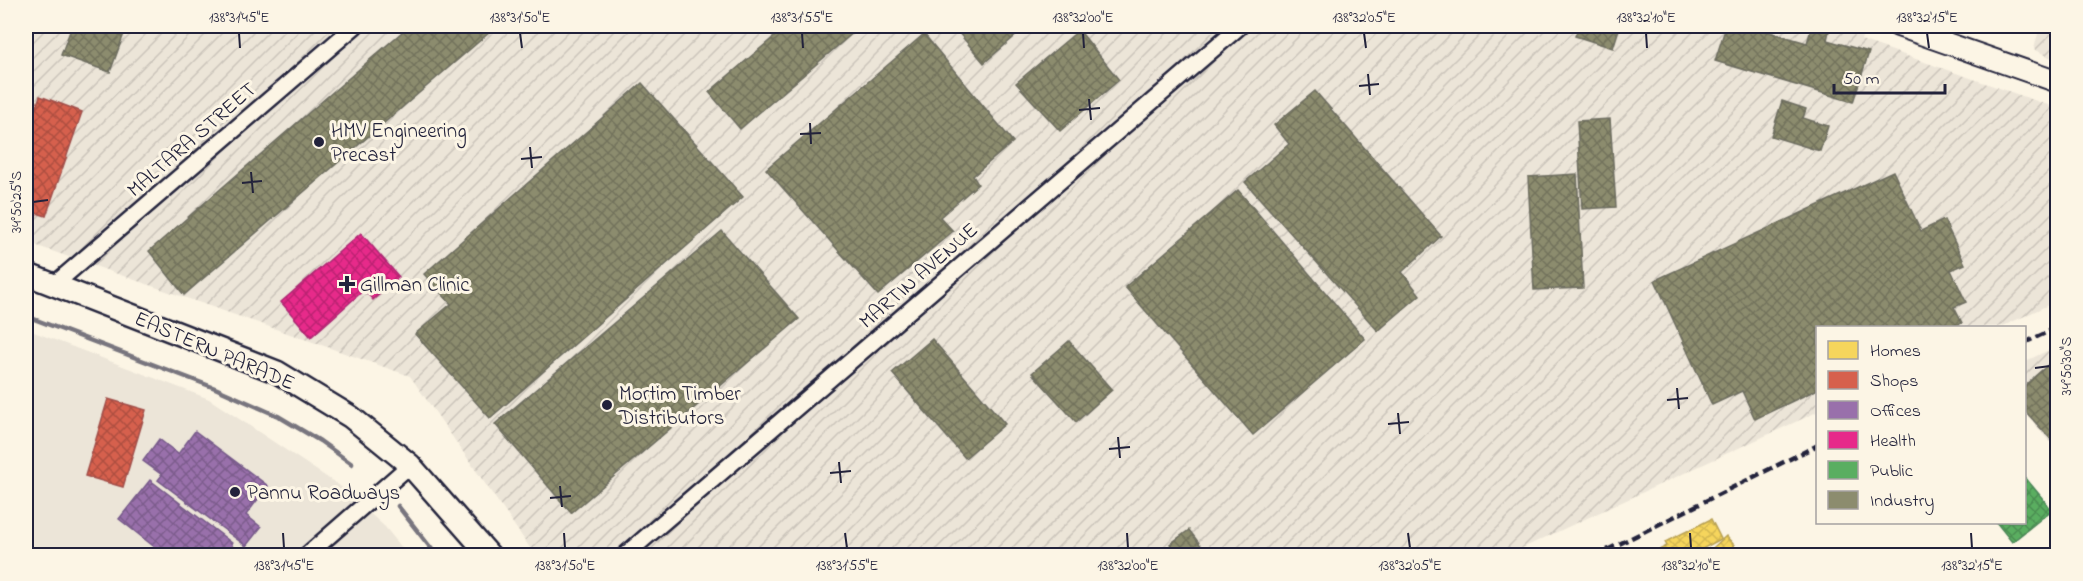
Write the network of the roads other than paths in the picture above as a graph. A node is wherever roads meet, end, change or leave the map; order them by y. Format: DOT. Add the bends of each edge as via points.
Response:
graph roads {
  1 [pos="355,26"];
  2 [pos="1240,26"];
  3 [pos="1898,26"];
  4 [pos="2058,82"];
  5 [pos="26,274"];
  6 [pos="55,284"];
  7 [pos="410,465"];
  8 [pos="306,555"];
  9 [pos="490,555"];
  10 [pos="624,555"];
  1 -- 6 [label="street, MALTARA STREET"];
  2 -- 10 [label="street, MARTIN AVENUE"];
  3 -- 4 [label="street"];
  5 -- 6 [label="main road, EASTERN PARADE"];
  6 -- 7 [label="main road, EASTERN PARADE" via="277,372 351,417"];
  7 -- 8 [label="street"];
  7 -- 9 [label="main road, EASTERN PARADE"];
}
